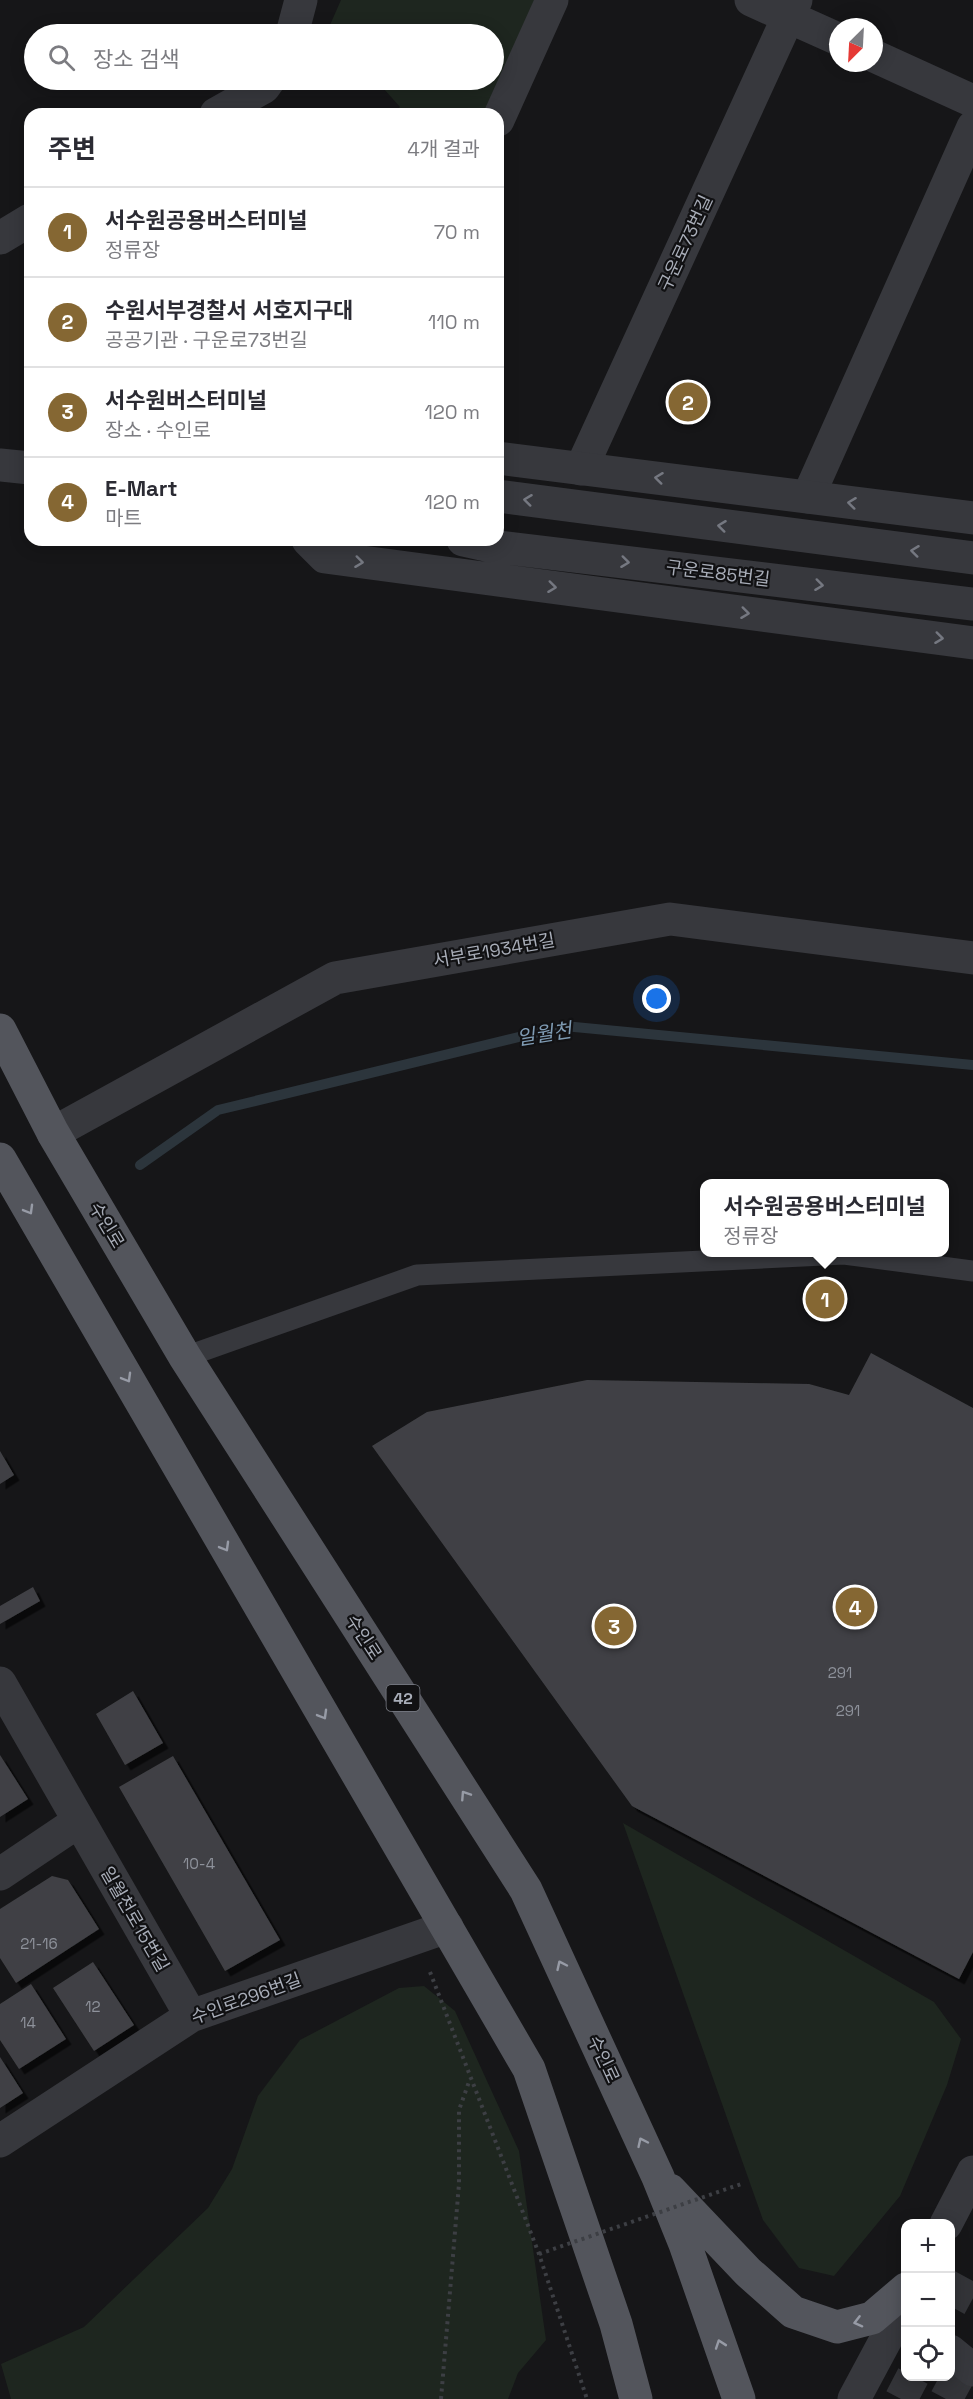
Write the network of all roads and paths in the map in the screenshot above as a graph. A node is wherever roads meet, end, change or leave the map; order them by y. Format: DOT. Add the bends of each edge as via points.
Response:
graph roads {
  1 [pos="301,0"];
  2 [pos="552,0"];
  3 [pos="751,0"];
  4 [pos="792,8"];
  5 [pos="295,24"];
  6 [pos="829,33"];
  7 [pos="883,60"];
  8 [pos="259,90"];
  9 [pos="973,101"];
  10 [pos="227,108"];
  11 [pos="503,108"];
  12 [pos="973,127"];
  13 [pos="24,224"];
  14 [pos="0,238"];
  15 [pos="504,459"];
  16 [pos="0,465"];
  17 [pos="24,467"];
  18 [pos="581,469"];
  19 [pos="504,497"];
  20 [pos="808,497"];
  21 [pos="973,518"];
  22 [pos="314,546"];
  23 [pos="496,546"];
  24 [pos="973,558"];
  25 [pos="973,604"];
  26 [pos="973,643"];
  27 [pos="973,958"];
  28 [pos="0,1029"];
  29 [pos="53,1133"];
  30 [pos="2,1166"];
  31 [pos="783,1257"];
  32 [pos="867,1257"];
  33 [pos="973,1271"];
  34 [pos="185,1357"];
  35 [pos="0,1683"];
  36 [pos="79,1821"];
  37 [pos="0,1874"];
  38 [pos="447,1927"];
  39 [pos="416,1937"];
  40 [pos="191,2016"];
  41 [pos="471,2078"];
  42 [pos="0,2141"];
  43 [pos="973,2172"];
  44 [pos="658,2177"];
  45 [pos="744,2183"];
  46 [pos="948,2219"];
  47 [pos="539,2254"];
  48 [pos="901,2293"];
  49 [pos="901,2311"];
  50 [pos="955,2354"];
  51 [pos="973,2370"];
  52 [pos="441,2399"];
  53 [pos="587,2399"];
  54 [pos="636,2399"];
  55 [pos="739,2399"];
  56 [pos="854,2399"];
  1 -- 5 [label="street"];
  2 -- 11 [label="street"];
  3 -- 4 [label="street"];
  4 -- 6 [label="street"];
  4 -- 18 [label="street, 구운로73번길"];
  7 -- 9 [label="street"];
  8 -- 10 [label="street"];
  12 -- 20 [label="street"];
  13 -- 14 [label="street"];
  15 -- 18 [label="street"];
  16 -- 17 [label="street"];
  20 -- 18 [label="street, one-way"];
  24 -- 19 [label="street, one-way"];
  21 -- 20 [label="street, one-way"];
  22 -- 26 [label="street, one-way" via="326,558"];
  23 -- 25 [label="street, 구운로85번길, one-way"];
  27 -- 29 [label="street, 서부로1934번길" via="670,919 335,978"];
  28 -- 29 [label="main road, 수인로 / 42"];
  29 -- 34 [label="main road, 수인로 / 42"];
  30 -- 38 [label="main road, one-way"];
  31 -- 34 [label="lane" via="417,1275"];
  32 -- 33 [label="lane"];
  44 -- 34 [label="main road, 수인로 / 42, one-way" via="526,1890"];
  35 -- 36 [label="street, 일월천로15번길"];
  36 -- 37 [label="street"];
  36 -- 40 [label="street, 일월천로15번길"];
  38 -- 39 [label="street, 수인로296번길"];
  38 -- 54 [label="main road" via="529,2069 616,2324"];
  39 -- 40 [label="street, 수인로296번길"];
  39 -- 41 [label="path"];
  40 -- 42 [label="street, 수인로296번길"];
  41 -- 47 [label="path"];
  41 -- 52 [label="path" via="459,2110 459,2184"];
  43 -- 46 [label="street"];
  48 -- 44 [label="main road, one-way" via="872,2318 837,2327 793,2312 748,2272"];
  55 -- 44 [label="main road, 수인로 / 42, one-way"];
  45 -- 47 [label="path, bridge"];
  47 -- 53 [label="path"];
  49 -- 56 [label="street"];
  50 -- 51 [label="street"];
}
